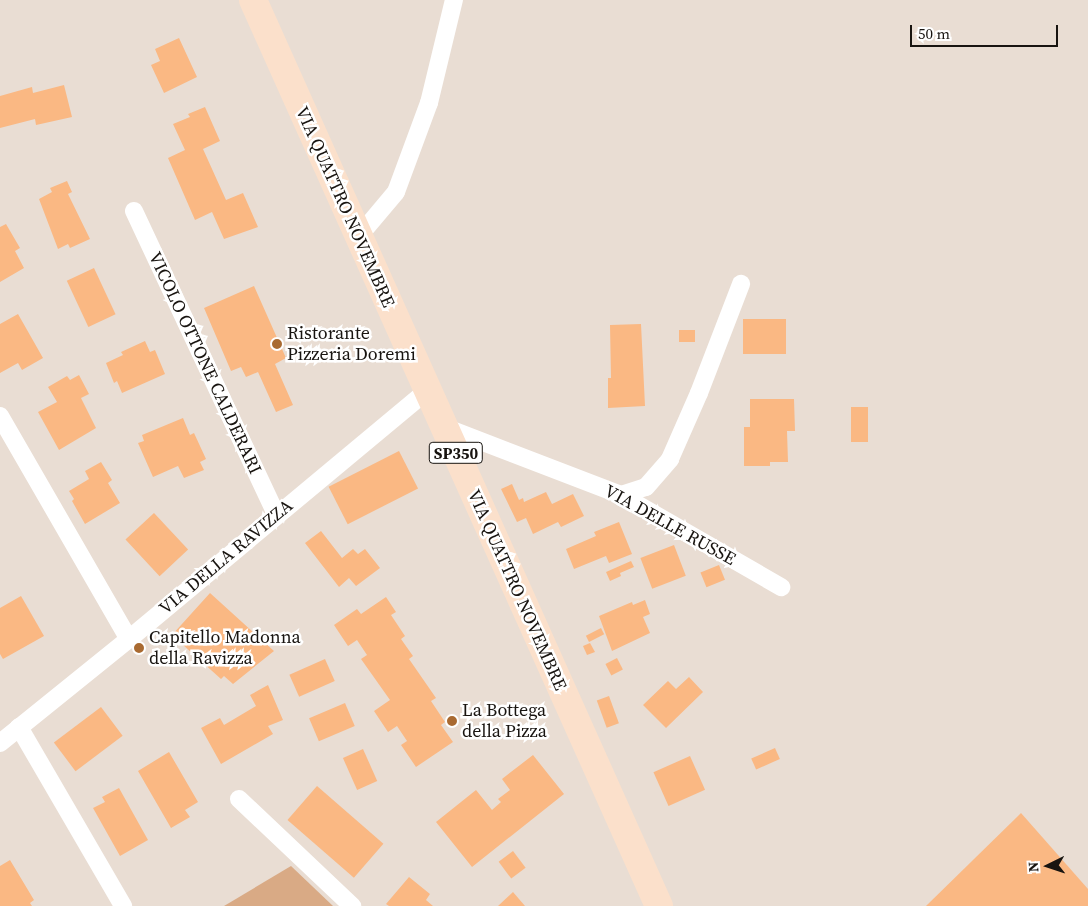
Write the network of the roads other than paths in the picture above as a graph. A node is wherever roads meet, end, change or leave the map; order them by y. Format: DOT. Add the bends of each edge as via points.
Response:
graph roads {
  1 [pos="252,0"];
  2 [pos="454,0"];
  3 [pos="134,211"];
  4 [pos="359,236"];
  5 [pos="741,284"];
  6 [pos="428,390"];
  7 [pos="0,416"];
  8 [pos="444,427"];
  9 [pos="621,495"];
  10 [pos="276,514"];
  11 [pos="781,587"];
  12 [pos="129,639"];
  13 [pos="19,727"];
  14 [pos="0,743"];
  15 [pos="238,799"];
  16 [pos="123,906"];
  17 [pos="352,906"];
  18 [pos="659,906"];
  1 -- 4 [label="main road, VIA QUATTRO NOVEMBRE / SP350"];
  2 -- 4 [label="street" via="429,103 396,192"];
  3 -- 10 [label="street, VICOLO OTTONE CALDERARI"];
  4 -- 6 [label="main road, VIA QUATTRO NOVEMBRE / SP350"];
  5 -- 9 [label="street" via="670,459 646,487"];
  6 -- 8 [label="main road, VIA QUATTRO NOVEMBRE / SP350"];
  6 -- 10 [label="street, VIA DELLA RAVIZZA"];
  7 -- 12 [label="street"];
  8 -- 9 [label="street, VIA DELLE RUSSE"];
  8 -- 18 [label="main road, VIA QUATTRO NOVEMBRE / SP350"];
  9 -- 11 [label="street, VIA DELLE RUSSE"];
  10 -- 12 [label="street, VIA DELLA RAVIZZA"];
  12 -- 13 [label="street, VIA DELLA RAVIZZA"];
  13 -- 14 [label="street, VIA DELLA RAVIZZA"];
  13 -- 16 [label="street"];
  15 -- 17 [label="street"];
}
